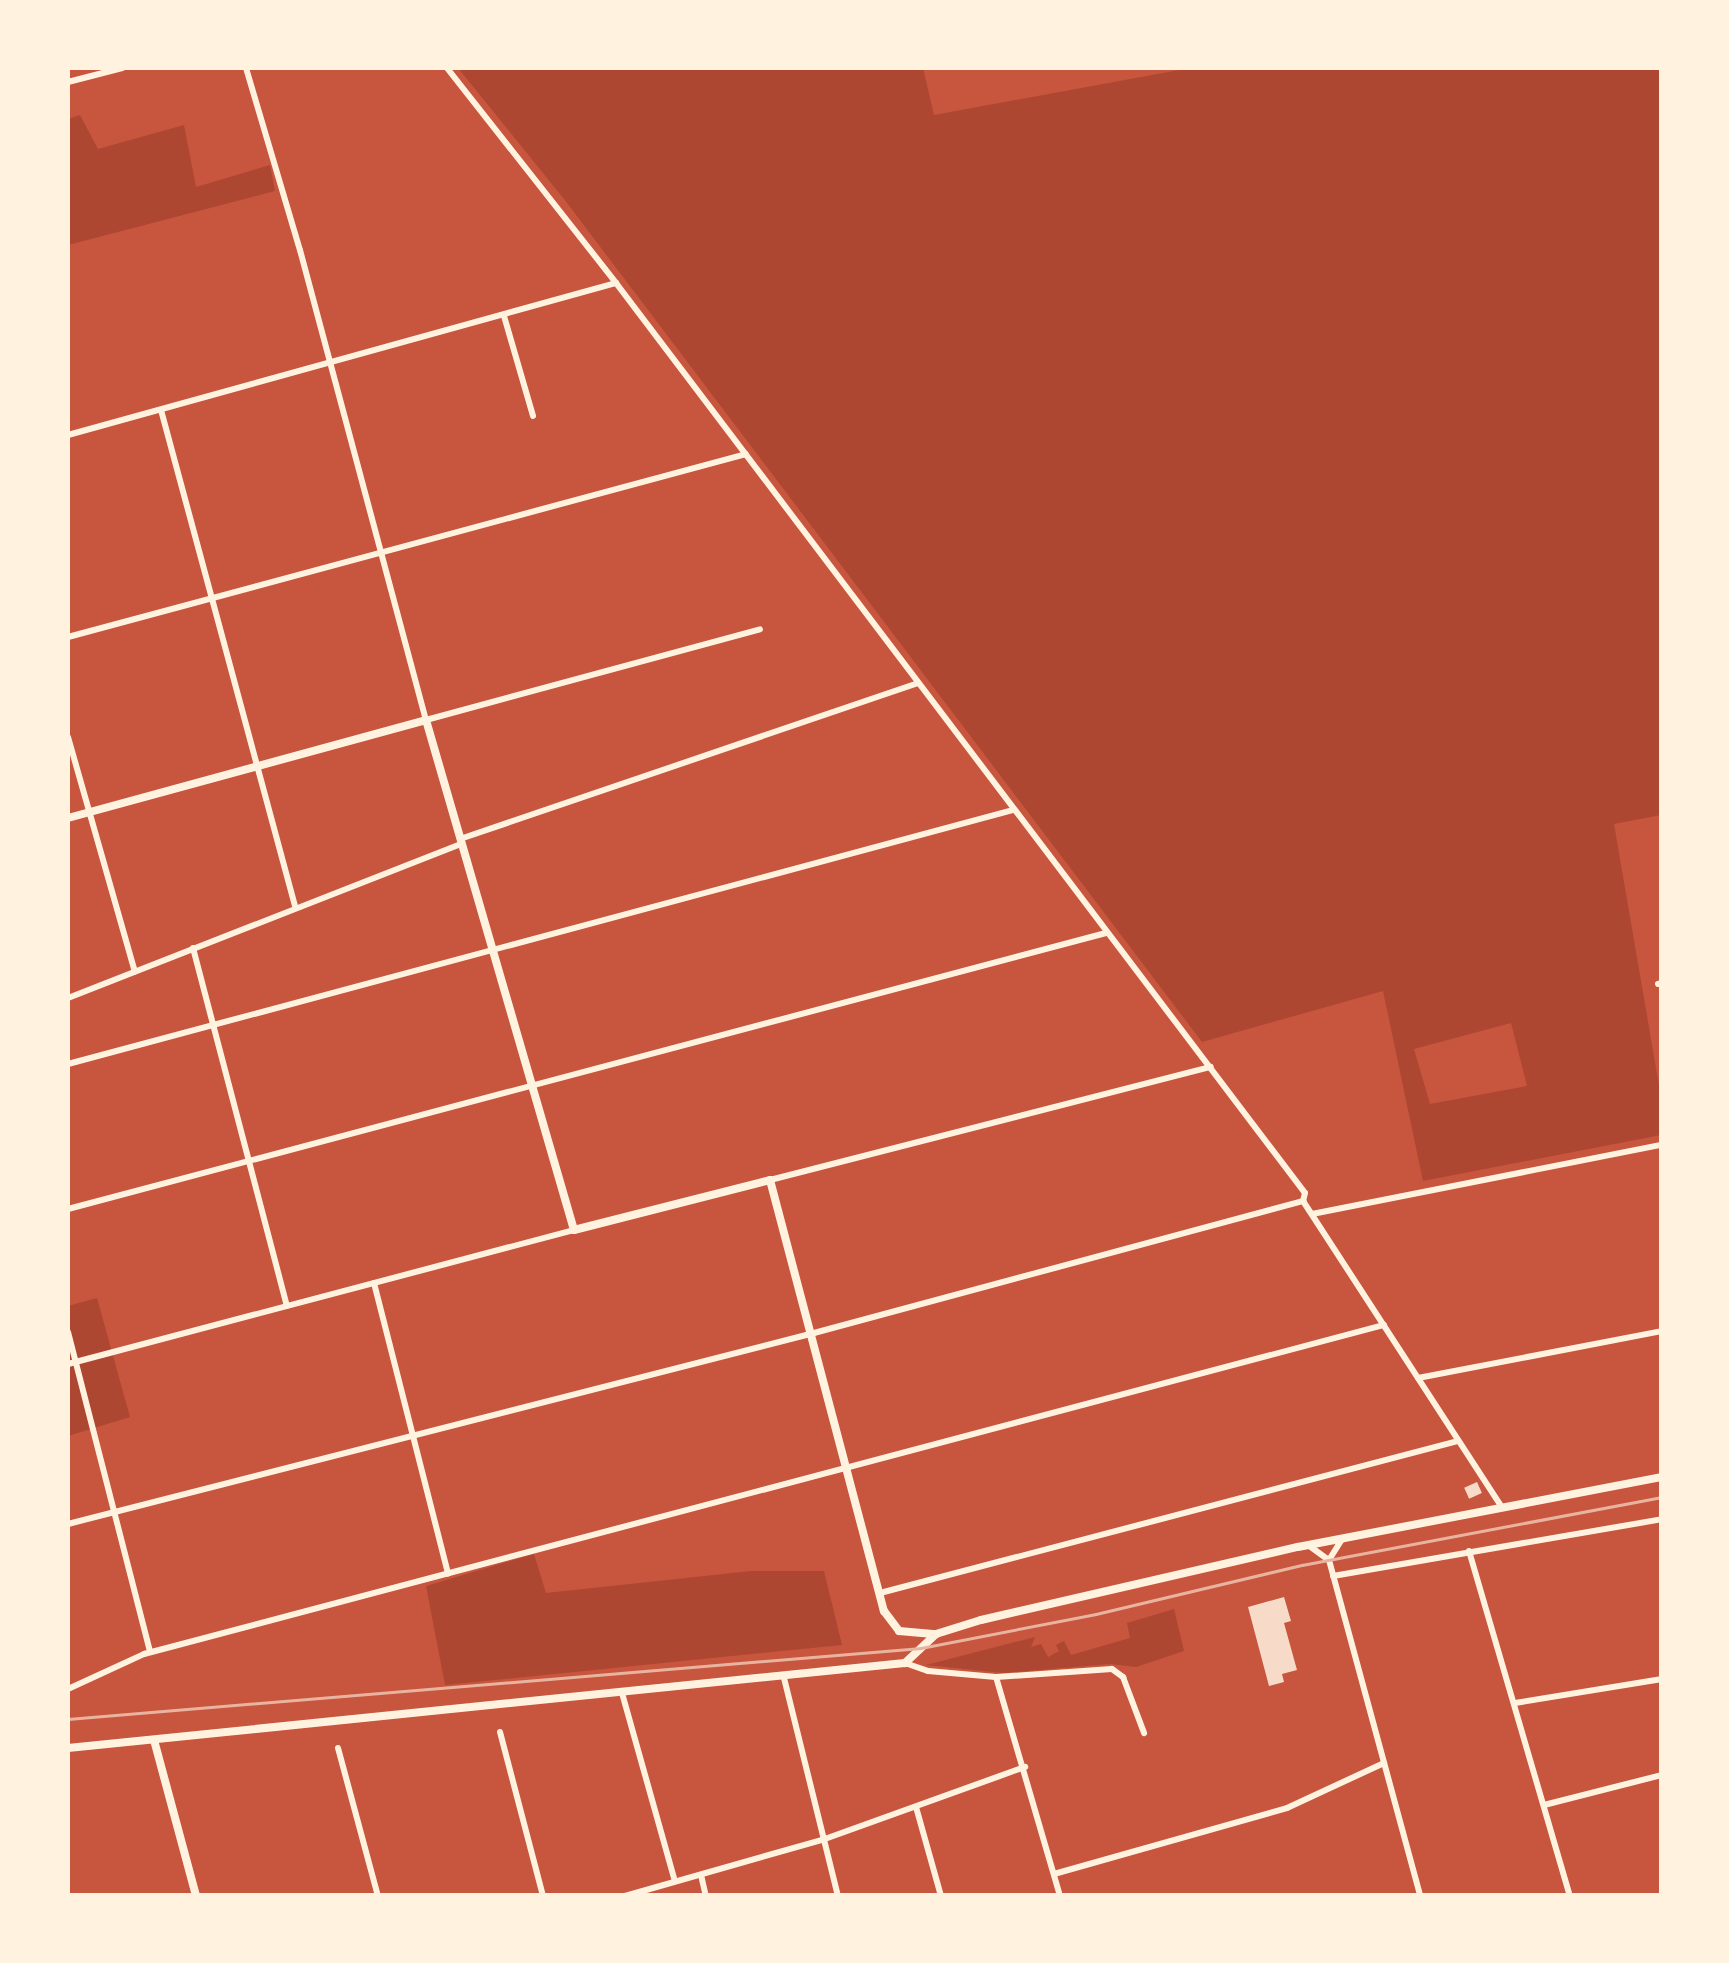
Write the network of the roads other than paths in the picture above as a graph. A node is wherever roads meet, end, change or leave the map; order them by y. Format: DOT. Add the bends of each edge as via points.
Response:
graph roads {
  1 [pos="122,68"];
  2 [pos="246,68"];
  3 [pos="448,68"];
  4 [pos="68,82"];
  5 [pos="616,283"];
  6 [pos="504,316"];
  7 [pos="330,364"];
  8 [pos="161,410"];
  9 [pos="534,416"];
  10 [pos="68,436"];
  11 [pos="746,454"];
  12 [pos="380,552"];
  13 [pos="210,598"];
  14 [pos="760,630"];
  15 [pos="68,637"];
  16 [pos="918,683"];
  17 [pos="426,720"];
  18 [pos="68,736"];
  19 [pos="256,768"];
  20 [pos="1013,810"];
  21 [pos="89,812"];
  22 [pos="68,818"];
  23 [pos="460,842"];
  24 [pos="295,906"];
  25 [pos="1106,933"];
  26 [pos="193,948"];
  27 [pos="491,948"];
  28 [pos="135,972"];
  29 [pos="68,998"];
  30 [pos="214,1027"];
  31 [pos="68,1064"];
  32 [pos="1211,1067"];
  33 [pos="531,1086"];
  34 [pos="1662,1145"];
  35 [pos="250,1161"];
  36 [pos="770,1180"];
  37 [pos="1304,1201"];
  38 [pos="68,1209"];
  39 [pos="1312,1214"];
  40 [pos="574,1230"];
  41 [pos="374,1283"];
  42 [pos="287,1306"];
  43 [pos="1384,1325"];
  44 [pos="1662,1331"];
  45 [pos="68,1332"];
  46 [pos="814,1333"];
  47 [pos="72,1362"];
  48 [pos="1438,1375"];
  49 [pos="1418,1378"];
  50 [pos="1427,1392"];
  51 [pos="412,1435"];
  52 [pos="1458,1440"];
  53 [pos="848,1464"];
  54 [pos="1662,1477"];
  55 [pos="1502,1507"];
  56 [pos="116,1512"];
  57 [pos="1662,1519"];
  58 [pos="68,1524"];
  59 [pos="1343,1538"];
  60 [pos="1307,1545"];
  61 [pos="1469,1551"];
  62 [pos="1329,1560"];
  63 [pos="448,1574"];
  64 [pos="1332,1576"];
  65 [pos="880,1593"];
  66 [pos="899,1631"];
  67 [pos="936,1634"];
  68 [pos="150,1652"];
  69 [pos="915,1656"];
  70 [pos="905,1664"];
  71 [pos="996,1677"];
  72 [pos="784,1678"];
  73 [pos="1662,1679"];
  74 [pos="68,1689"];
  75 [pos="622,1693"];
  76 [pos="1515,1703"];
  77 [pos="500,1732"];
  78 [pos="1144,1734"];
  79 [pos="154,1740"];
  80 [pos="68,1748"];
  81 [pos="338,1748"];
  82 [pos="1384,1762"];
  83 [pos="1024,1767"];
  84 [pos="1662,1775"];
  85 [pos="1544,1805"];
  86 [pos="916,1807"];
  87 [pos="822,1840"];
  88 [pos="700,1874"];
  89 [pos="1054,1874"];
  90 [pos="675,1881"];
  91 [pos="196,1896"];
  92 [pos="378,1896"];
  93 [pos="543,1896"];
  94 [pos="625,1896"];
  95 [pos="706,1896"];
  96 [pos="838,1896"];
  97 [pos="941,1896"];
  98 [pos="1060,1896"];
  99 [pos="1420,1896"];
  100 [pos="1570,1896"];
  1 -- 4 [label="street"];
  2 -- 7 [label="street"];
  3 -- 5 [label="street"];
  5 -- 6 [label="street"];
  5 -- 11 [label="street"];
  6 -- 7 [label="street"];
  6 -- 9 [label="street"];
  7 -- 8 [label="street"];
  7 -- 12 [label="street"];
  8 -- 10 [label="street"];
  8 -- 13 [label="street"];
  11 -- 12 [label="street"];
  11 -- 16 [label="street"];
  12 -- 13 [label="street"];
  12 -- 17 [label="street"];
  13 -- 15 [label="street"];
  13 -- 19 [label="street"];
  14 -- 17 [label="street"];
  16 -- 20 [label="street"];
  16 -- 23 [label="street"];
  17 -- 19 [label="street"];
  17 -- 23 [label="street"];
  18 -- 21 [label="street"];
  19 -- 21 [label="street"];
  19 -- 24 [label="street"];
  20 -- 25 [label="street"];
  20 -- 27 [label="street"];
  21 -- 22 [label="street"];
  21 -- 28 [label="street"];
  23 -- 24 [label="street"];
  23 -- 27 [label="street"];
  24 -- 26 [label="street"];
  25 -- 32 [label="street"];
  25 -- 33 [label="street"];
  26 -- 28 [label="street"];
  26 -- 30 [label="street"];
  27 -- 30 [label="street"];
  27 -- 33 [label="street"];
  28 -- 29 [label="street"];
  30 -- 31 [label="street"];
  30 -- 35 [label="street"];
  32 -- 36 [label="street"];
  32 -- 37 [label="street" via="1305,1193"];
  33 -- 35 [label="street"];
  33 -- 40 [label="street"];
  34 -- 39 [label="street"];
  35 -- 38 [label="street"];
  35 -- 42 [label="street"];
  36 -- 40 [label="street"];
  36 -- 46 [label="street"];
  37 -- 39 [label="street"];
  37 -- 46 [label="street"];
  39 -- 43 [label="street"];
  40 -- 41 [label="street"];
  41 -- 42 [label="street"];
  41 -- 51 [label="street"];
  42 -- 47 [label="street"];
  43 -- 49 [label="street"];
  43 -- 53 [label="street"];
  44 -- 48 [label="street"];
  45 -- 47 [label="street"];
  46 -- 51 [label="street"];
  46 -- 53 [label="street"];
  47 -- 56 [label="street"];
  48 -- 49 [label="street"];
  48 -- 50 [label="street"];
  49 -- 50 [label="street"];
  50 -- 52 [label="street"];
  51 -- 56 [label="street"];
  51 -- 63 [label="street"];
  52 -- 55 [label="street"];
  52 -- 65 [label="street"];
  53 -- 63 [label="street"];
  53 -- 65 [label="street"];
  54 -- 55 [label="street"];
  55 -- 59 [label="street"];
  56 -- 58 [label="street"];
  56 -- 68 [label="street"];
  57 -- 61 [label="street"];
  59 -- 60 [label="street"];
  59 -- 62 [label="street"];
  60 -- 62 [label="street"];
  60 -- 67 [label="street"];
  61 -- 64 [label="street"];
  61 -- 76 [label="street"];
  62 -- 64 [label="street"];
  63 -- 68 [label="street"];
  64 -- 82 [label="street"];
  65 -- 66 [label="street"];
  66 -- 67 [label="street"];
  66 -- 69 [label="street"];
  67 -- 69 [label="street"];
  68 -- 74 [label="street"];
  69 -- 70 [label="street"];
  70 -- 71 [label="street"];
  70 -- 72 [label="street"];
  71 -- 78 [label="street" via="1112,1669 1124,1677"];
  71 -- 83 [label="street"];
  72 -- 75 [label="street"];
  72 -- 87 [label="street"];
  73 -- 76 [label="street"];
  75 -- 79 [label="street"];
  75 -- 90 [label="street"];
  76 -- 85 [label="street"];
  77 -- 93 [label="street"];
  79 -- 80 [label="street"];
  79 -- 91 [label="street"];
  81 -- 92 [label="street"];
  82 -- 89 [label="street" via="1287,1808"];
  82 -- 99 [label="street"];
  83 -- 86 [label="street"];
  83 -- 89 [label="street"];
  84 -- 85 [label="street"];
  85 -- 100 [label="street"];
  86 -- 87 [label="street"];
  86 -- 97 [label="street"];
  87 -- 88 [label="street"];
  87 -- 96 [label="street"];
  88 -- 90 [label="street"];
  88 -- 95 [label="street"];
  89 -- 98 [label="street"];
  90 -- 94 [label="street"];
}
